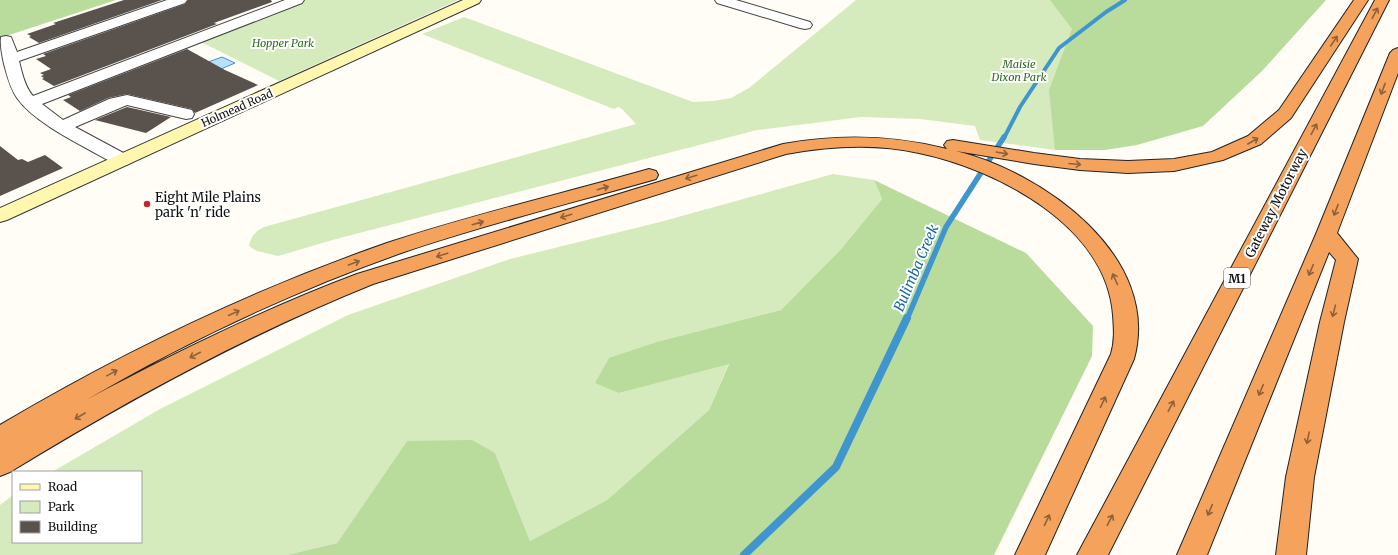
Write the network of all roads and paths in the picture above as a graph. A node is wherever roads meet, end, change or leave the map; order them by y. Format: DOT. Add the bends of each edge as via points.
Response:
graph roads {
  1 [pos="180,0"];
  2 [pos="297,0"];
  3 [pos="474,0"];
  4 [pos="722,0"];
  5 [pos="1361,0"];
  6 [pos="1382,0"];
  7 [pos="793,34"];
  8 [pos="6,40"];
  9 [pos="1398,53"];
  10 [pos="11,59"];
  11 [pos="30,103"];
  12 [pos="186,114"];
  13 [pos="63,126"];
  14 [pos="964,153"];
  15 [pos="122,160"];
  16 [pos="0,216"];
  17 [pos="1326,234"];
  18 [pos="0,439"];
  19 [pos="0,464"];
  20 [pos="1030,555"];
  21 [pos="1092,555"];
  22 [pos="1192,555"];
  23 [pos="1291,555"];
  1 -- 10 [label="street"];
  2 -- 11 [label="street"];
  3 -- 15 [label="street, Holmead Road"];
  4 -- 7 [label="street" via="809,22"];
  14 -- 5 [label="highway, one-way" via="1097,166 1154,166 1217,156 1247,144 1275,126"];
  21 -- 6 [label="highway, Gateway Motorway / M1, one-way"];
  8 -- 10 [label="street"];
  9 -- 17 [label="highway, one-way"];
  10 -- 11 [label="street" via="18,84"];
  11 -- 13 [label="street"];
  12 -- 13 [label="street" via="127,100"];
  13 -- 15 [label="street"];
  18 -- 14 [label="highway, one-way" via="119,370 199,329 324,274 442,233 758,145 802,136 879,133"];
  14 -- 19 [label="highway, one-way" via="874,142 808,144 748,159 466,247 335,290 269,318 134,386"];
  20 -- 14 [label="highway, one-way" via="1122,358 1127,339 1122,294 1115,277 1078,225 1024,186"];
  15 -- 16 [label="street, Holmead Road"];
  17 -- 22 [label="highway, one-way"];
  17 -- 23 [label="highway, one-way" via="1347,260 1300,477"];
}
